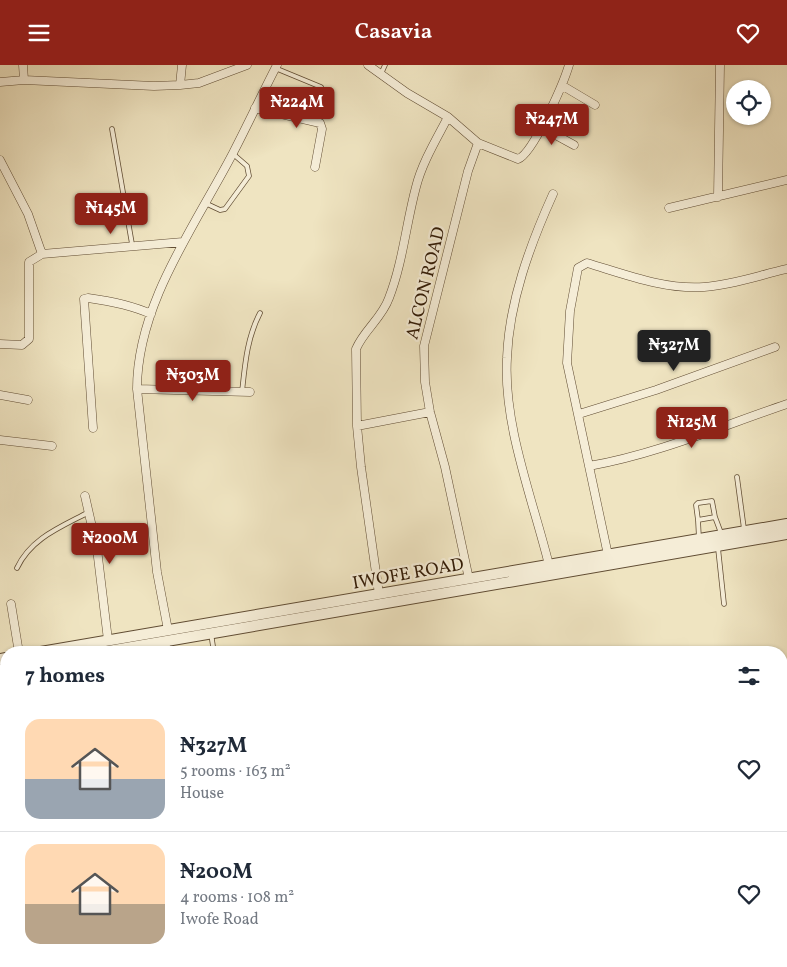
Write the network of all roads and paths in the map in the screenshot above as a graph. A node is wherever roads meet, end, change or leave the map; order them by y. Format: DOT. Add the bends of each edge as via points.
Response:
graph roads {
  1 [pos="23,65"];
  2 [pos="182,65"];
  3 [pos="247,65"];
  4 [pos="368,65"];
  5 [pos="385,65"];
  6 [pos="569,65"];
  7 [pos="720,65"];
  8 [pos="276,67"];
  9 [pos="381,74"];
  10 [pos="24,80"];
  11 [pos="0,82"];
  12 [pos="180,85"];
  13 [pos="563,86"];
  14 [pos="321,87"];
  15 [pos="595,105"];
  16 [pos="255,108"];
  17 [pos="448,117"];
  18 [pos="541,127"];
  19 [pos="112,129"];
  20 [pos="478,143"];
  21 [pos="574,145"];
  22 [pos="232,153"];
  23 [pos="0,160"];
  24 [pos="315,167"];
  25 [pos="787,180"];
  26 [pos="553,194"];
  27 [pos="718,197"];
  28 [pos="204,203"];
  29 [pos="669,208"];
  30 [pos="183,241"];
  31 [pos="132,244"];
  32 [pos="42,254"];
  33 [pos="787,269"];
  34 [pos="260,313"];
  35 [pos="151,314"];
  36 [pos="0,344"];
  37 [pos="775,347"];
  38 [pos="137,389"];
  39 [pos="246,392"];
  40 [pos="0,395"];
  41 [pos="28,400"];
  42 [pos="787,404"];
  43 [pos="430,412"];
  44 [pos="579,414"];
  45 [pos="358,426"];
  46 [pos="93,428"];
  47 [pos="0,440"];
  48 [pos="52,446"];
  49 [pos="590,466"];
  50 [pos="737,477"];
  51 [pos="85,496"];
  52 [pos="89,512"];
  53 [pos="716,517"];
  54 [pos="698,520"];
  55 [pos="787,524"];
  56 [pos="744,531"];
  57 [pos="787,534"];
  58 [pos="721,535"];
  59 [pos="699,539"];
  60 [pos="718,546"];
  61 [pos="608,555"];
  62 [pos="549,565"];
  63 [pos="17,568"];
  64 [pos="469,579"];
  65 [pos="379,594"];
  66 [pos="11,604"];
  67 [pos="724,604"];
  68 [pos="168,630"];
  69 [pos="211,633"];
  70 [pos="108,640"];
  71 [pos="165,641"];
  72 [pos="18,646"];
  73 [pos="74,646"];
  74 [pos="137,646"];
  75 [pos="166,646"];
  76 [pos="213,646"];
  1 -- 10 [label="street"];
  2 -- 12 [label="street"];
  3 -- 12 [label="street" via="199,83"];
  4 -- 9 [label="street"];
  5 -- 9 [label="lane"];
  6 -- 13 [label="street"];
  7 -- 27 [label="street"];
  8 -- 14 [label="lane"];
  8 -- 16 [label="street"];
  9 -- 17 [label="street"];
  10 -- 11 [label="street"];
  10 -- 12 [label="street" via="154,87"];
  13 -- 15 [label="street"];
  13 -- 18 [label="street"];
  16 -- 22 [label="street"];
  16 -- 24 [label="street" via="320,123 322,129"];
  17 -- 20 [label="street"];
  17 -- 45 [label="street" via="416,185 389,299 383,313 356,349"];
  18 -- 20 [label="street" via="522,158"];
  18 -- 21 [label="street"];
  19 -- 31 [label="lane"];
  20 -- 43 [label="street, ALCON ROAD" via="426,333 425,372"];
  22 -- 28 [label="street"];
  22 -- 28 [label="lane" via="247,166 249,177 225,209"];
  23 -- 32 [label="street" via="28,214"];
  25 -- 27 [label="street"];
  26 -- 62 [label="street" via="521,281 507,358 515,435"];
  27 -- 29 [label="street"];
  28 -- 30 [label="street"];
  30 -- 31 [label="street"];
  30 -- 35 [label="street"];
  31 -- 32 [label="street"];
  32 -- 36 [label="street" via="29,262 29,339 22,345"];
  33 -- 44 [label="street" via="715,286 695,287 652,281 587,263 580,265 573,285 567,363"];
  34 -- 39 [label="lane" via="247,345"];
  35 -- 38 [label="street" via="137,370"];
  35 -- 46 [label="street" via="121,304 84,299"];
  37 -- 44 [label="street" via="656,391"];
  38 -- 39 [label="street"];
  38 -- 68 [label="street" via="157,572"];
  40 -- 41 [label="street"];
  42 -- 49 [label="street" via="678,442"];
  43 -- 45 [label="street"];
  43 -- 64 [label="street, ALCON ROAD"];
  44 -- 49 [label="street"];
  45 -- 65 [label="street"];
  47 -- 48 [label="street"];
  49 -- 61 [label="street"];
  50 -- 56 [label="lane"];
  51 -- 52 [label="street"];
  52 -- 63 [label="lane" via="33,545"];
  52 -- 70 [label="street"];
  53 -- 54 [label="lane"];
  53 -- 54 [label="lane" via="712,501 698,503"];
  53 -- 58 [label="lane"];
  54 -- 59 [label="lane"];
  55 -- 56 [label="street, IWOFE ROAD"];
  56 -- 58 [label="street, IWOFE ROAD"];
  57 -- 60 [label="street, IWOFE ROAD"];
  58 -- 59 [label="street, IWOFE ROAD"];
  59 -- 61 [label="street, IWOFE ROAD"];
  60 -- 67 [label="lane"];
  60 -- 69 [label="street, IWOFE ROAD"];
  61 -- 62 [label="street, IWOFE ROAD"];
  62 -- 64 [label="street, IWOFE ROAD"];
  64 -- 65 [label="street, IWOFE ROAD"];
  65 -- 68 [label="street, IWOFE ROAD"];
  66 -- 72 [label="street"];
  68 -- 70 [label="street, IWOFE ROAD"];
  69 -- 71 [label="street, IWOFE ROAD"];
  69 -- 76 [label="lane"];
  70 -- 73 [label="street, IWOFE ROAD"];
  71 -- 74 [label="street, IWOFE ROAD"];
  71 -- 75 [label="street"];
}
